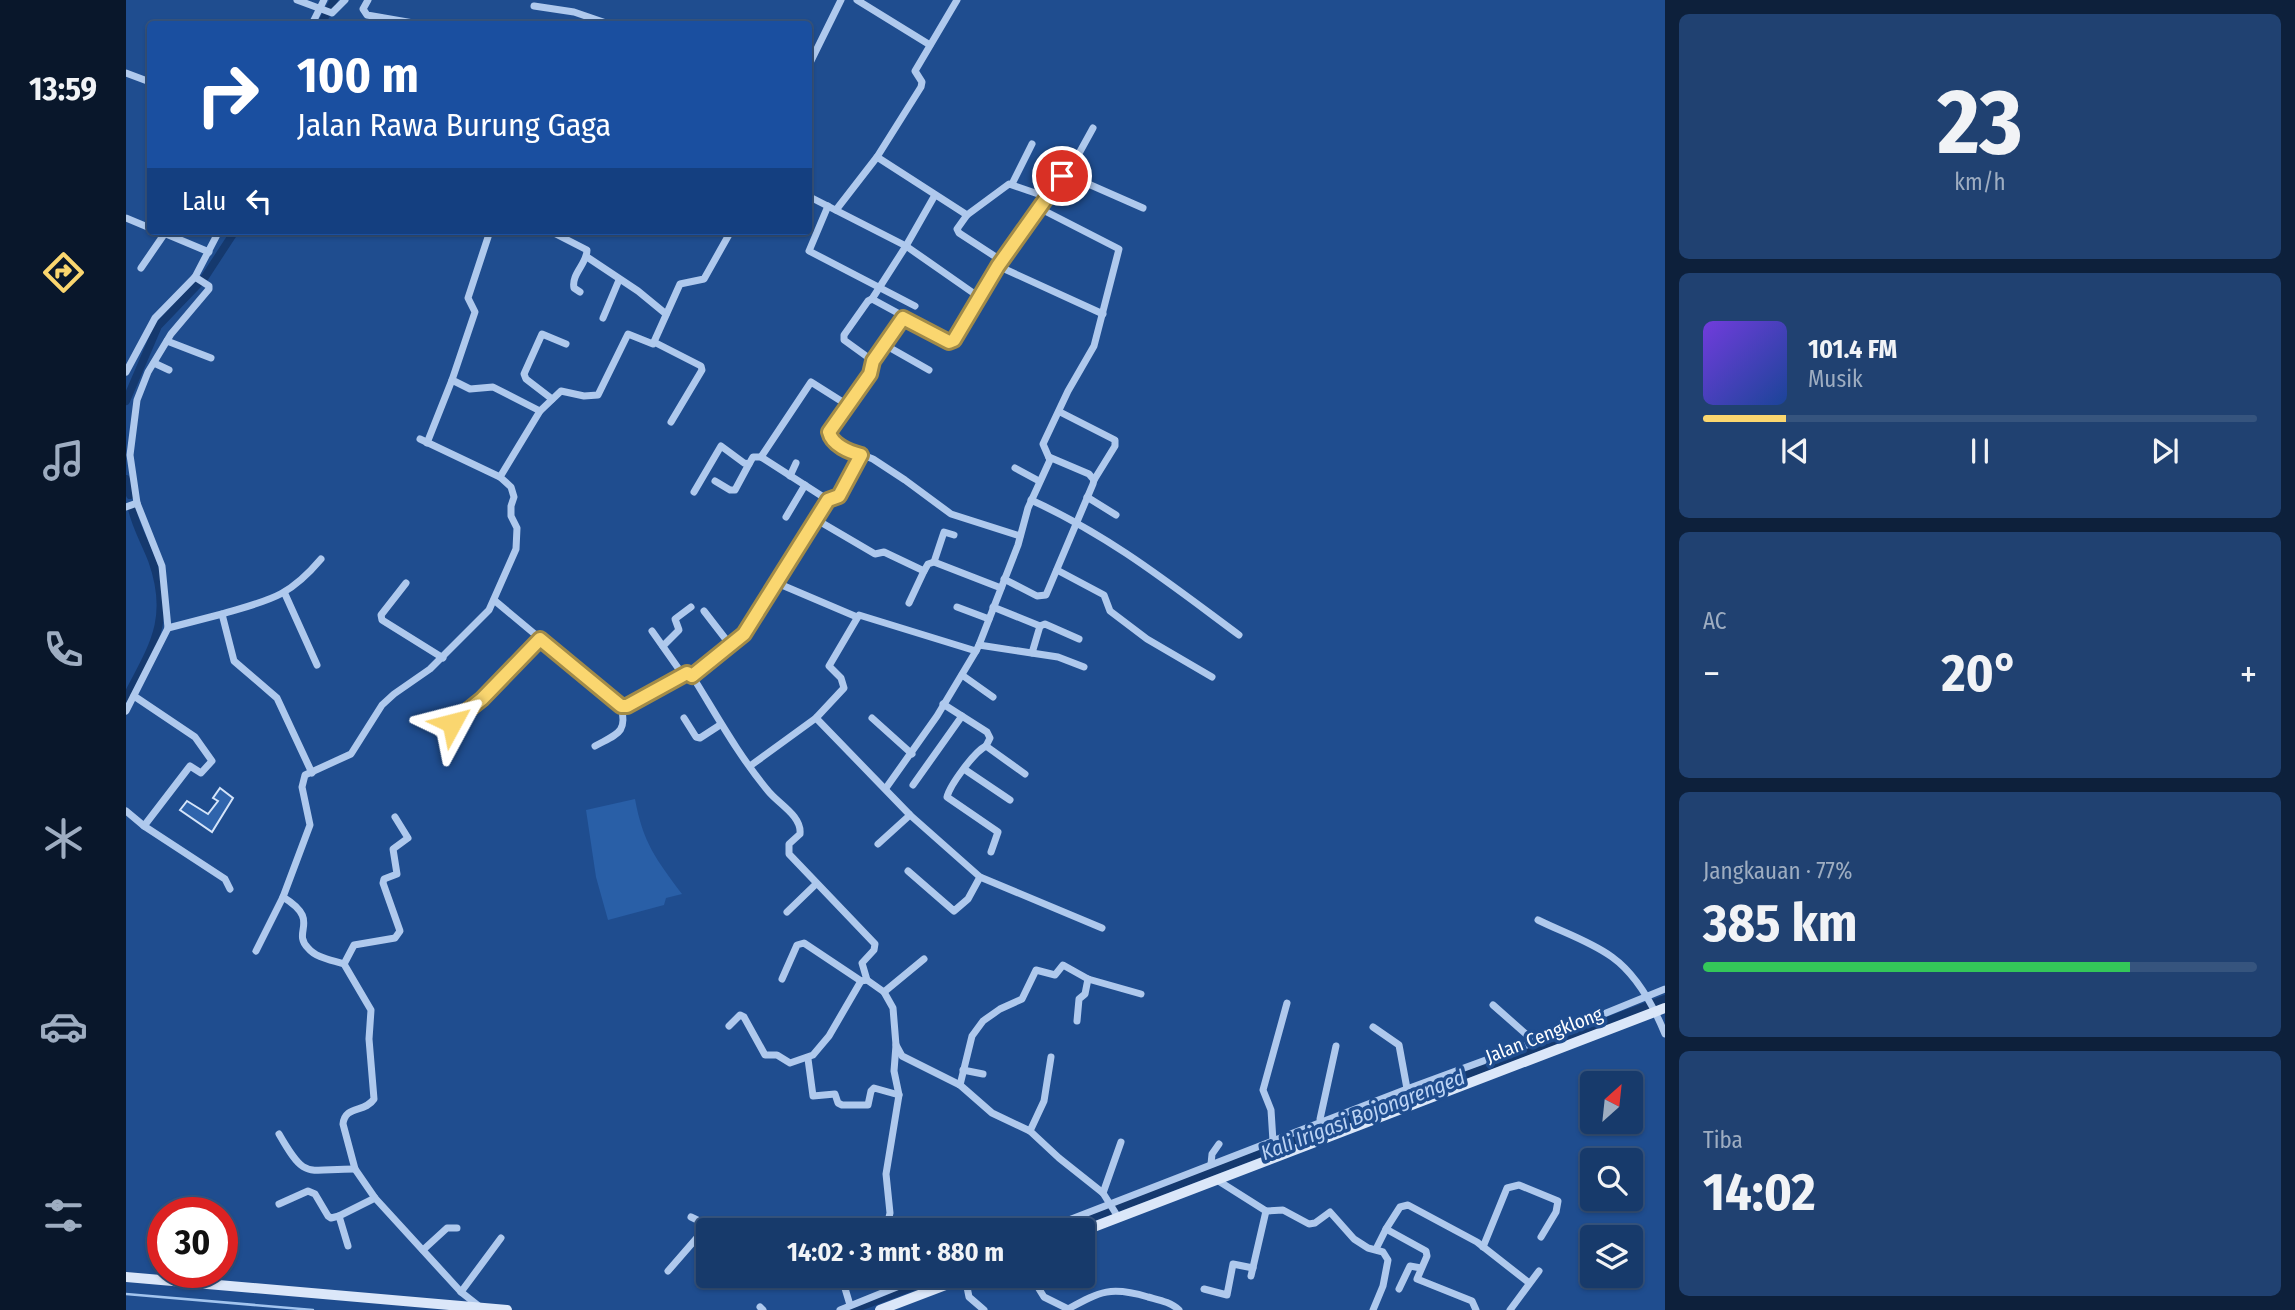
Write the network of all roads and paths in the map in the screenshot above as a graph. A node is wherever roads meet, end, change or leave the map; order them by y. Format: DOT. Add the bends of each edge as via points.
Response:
graph roads {
  1 [pos="297,0"];
  2 [pos="345,0"];
  3 [pos="368,0"];
  4 [pos="841,0"];
  5 [pos="857,0"];
  6 [pos="957,0"];
  7 [pos="321,5"];
  8 [pos="534,6"];
  9 [pos="313,21"];
  10 [pos="402,21"];
  11 [pos="600,21"];
  12 [pos="930,46"];
  13 [pos="812,59"];
  14 [pos="126,73"];
  15 [pos="147,81"];
  16 [pos="1093,128"];
  17 [pos="1031,144"];
  18 [pos="877,157"];
  19 [pos="1066,177"];
  20 [pos="1012,184"];
  21 [pos="936,195"];
  22 [pos="1047,197"];
  23 [pos="812,198"];
  24 [pos="828,206"];
  25 [pos="1039,208"];
  26 [pos="1143,208"];
  27 [pos="836,210"];
  28 [pos="967,215"];
  29 [pos="126,218"];
  30 [pos="147,227"];
  31 [pos="160,235"];
  32 [pos="169,235"];
  33 [pos="217,235"];
  34 [pos="489,235"];
  35 [pos="558,235"];
  36 [pos="729,235"];
  37 [pos="906,246"];
  38 [pos="209,252"];
  39 [pos="586,257"];
  40 [pos="1000,264"];
  41 [pos="141,268"];
  42 [pos="200,280"];
  43 [pos="619,280"];
  44 [pos="879,285"];
  45 [pos="580,292"];
  46 [pos="979,297"];
  47 [pos="872,299"];
  48 [pos="915,306"];
  49 [pos="666,314"];
  50 [pos="1103,314"];
  51 [pos="603,318"];
  52 [pos="903,318"];
  53 [pos="167,341"];
  54 [pos="654,342"];
  55 [pos="566,344"];
  56 [pos="885,345"];
  57 [pos="211,358"];
  58 [pos="873,361"];
  59 [pos="154,363"];
  60 [pos="169,370"];
  61 [pos="929,370"];
  62 [pos="126,372"];
  63 [pos="452,380"];
  64 [pos="552,399"];
  65 [pos="849,407"];
  66 [pos="540,411"];
  67 [pos="1060,412"];
  68 [pos="671,422"];
  69 [pos="128,455"];
  70 [pos="861,455"];
  71 [pos="761,457"];
  72 [pos="1049,457"];
  73 [pos="796,463"];
  74 [pos="748,464"];
  75 [pos="1016,468"];
  76 [pos="790,476"];
  77 [pos="500,477"];
  78 [pos="1094,480"];
  79 [pos="715,481"];
  80 [pos="1039,481"];
  81 [pos="805,485"];
  82 [pos="694,492"];
  83 [pos="1087,497"];
  84 [pos="828,500"];
  85 [pos="1031,500"];
  86 [pos="137,503"];
  87 [pos="126,507"];
  88 [pos="1116,515"];
  89 [pos="786,517"];
  90 [pos="817,520"];
  91 [pos="1076,520"];
  92 [pos="954,535"];
  93 [pos="1020,536"];
  94 [pos="321,559"];
  95 [pos="934,562"];
  96 [pos="1057,569"];
  97 [pos="924,571"];
  98 [pos="1004,579"];
  99 [pos="406,583"];
  100 [pos="777,583"];
  101 [pos="1001,588"];
  102 [pos="285,594"];
  103 [pos="494,600"];
  104 [pos="909,603"];
  105 [pos="691,607"];
  106 [pos="957,607"];
  107 [pos="993,607"];
  108 [pos="704,611"];
  109 [pos="222,614"];
  110 [pos="857,617"];
  111 [pos="989,619"];
  112 [pos="1040,626"];
  113 [pos="168,628"];
  114 [pos="652,631"];
  115 [pos="1239,635"];
  116 [pos="540,639"];
  117 [pos="1079,639"];
  118 [pos="663,646"];
  119 [pos="731,646"];
  120 [pos="978,648"];
  121 [pos="1032,653"];
  122 [pos="443,658"];
  123 [pos="317,665"];
  124 [pos="1084,667"];
  125 [pos="962,675"];
  126 [pos="688,676"];
  127 [pos="1212,677"];
  128 [pos="134,696"];
  129 [pos="993,697"];
  130 [pos="943,704"];
  131 [pos="621,706"];
  132 [pos="126,711"];
  133 [pos="962,716"];
  134 [pos="684,718"];
  135 [pos="816,718"];
  136 [pos="872,718"];
  137 [pos="720,725"];
  138 [pos="438,733"];
  139 [pos="595,746"];
  140 [pos="986,746"];
  141 [pos="912,754"];
  142 [pos="750,766"];
  143 [pos="964,769"];
  144 [pos="312,773"];
  145 [pos="1025,774"];
  146 [pos="913,785"];
  147 [pos="886,788"];
  148 [pos="1010,800"];
  149 [pos="126,811"];
  150 [pos="909,815"];
  151 [pos="395,817"];
  152 [pos="144,827"];
  153 [pos="878,844"];
  154 [pos="991,852"];
  155 [pos="908,871"];
  156 [pos="980,877"];
  157 [pos="816,884"];
  158 [pos="230,889"];
  159 [pos="283,897"];
  160 [pos="787,912"];
  161 [pos="1538,920"];
  162 [pos="1102,928"];
  163 [pos="256,951"];
  164 [pos="924,959"];
  165 [pos="344,964"];
  166 [pos="782,979"];
  167 [pos="1088,979"];
  168 [pos="864,980"];
  169 [pos="1665,989"];
  170 [pos="884,992"];
  171 [pos="1141,994"];
  172 [pos="1287,1003"];
  173 [pos="1493,1005"];
  174 [pos="1655,1005"];
  175 [pos="1077,1021"];
  176 [pos="729,1026"];
  177 [pos="1373,1027"];
  178 [pos="1665,1034"];
  179 [pos="1535,1042"];
  180 [pos="896,1045"];
  181 [pos="1336,1046"];
  182 [pos="1518,1056"];
  183 [pos="1051,1057"];
  184 [pos="808,1059"];
  185 [pos="963,1070"];
  186 [pos="983,1074"];
  187 [pos="960,1085"];
  188 [pos="1407,1091"];
  189 [pos="899,1096"];
  190 [pos="1410,1103"];
  191 [pos="1320,1123"];
  192 [pos="1030,1131"];
  193 [pos="279,1134"];
  194 [pos="1326,1137"];
  195 [pos="1121,1142"];
  196 [pos="1219,1144"];
  197 [pos="1277,1148"];
  198 [pos="1211,1164"];
  199 [pos="355,1169"];
  200 [pos="1216,1179"];
  201 [pos="1103,1193"];
  202 [pos="375,1198"];
  203 [pos="279,1204"];
  204 [pos="1111,1204"];
  205 [pos="1266,1211"];
  206 [pos="339,1216"];
  207 [pos="1118,1216"];
  208 [pos="691,1217"];
  209 [pos="889,1218"];
  210 [pos="1074,1218"];
  211 [pos="696,1219"];
  212 [pos="1095,1226"];
  213 [pos="457,1228"];
  214 [pos="1386,1229"];
  215 [pos="1541,1237"];
  216 [pos="501,1238"];
  217 [pos="696,1238"];
  218 [pos="348,1246"];
  219 [pos="1483,1247"];
  220 [pos="1376,1249"];
  221 [pos="423,1250"];
  222 [pos="1422,1268"];
  223 [pos="667,1271"];
  224 [pos="1539,1271"];
  225 [pos="126,1278"];
  226 [pos="1528,1282"];
  227 [pos="845,1288"];
  228 [pos="894,1288"];
  229 [pos="922,1288"];
  230 [pos="968,1288"];
  231 [pos="1038,1288"];
  232 [pos="1204,1289"];
  233 [pos="1398,1289"];
  234 [pos="461,1292"];
  235 [pos="850,1305"];
  236 [pos="480,1307"];
  237 [pos="508,1310"];
  238 [pos="840,1310"];
  239 [pos="880,1310"];
  240 [pos="984,1310"];
  241 [pos="1179,1310"];
  242 [pos="1373,1310"];
  243 [pos="1476,1310"];
  244 [pos="1510,1310"];
  1 -- 7 [label="street"];
  2 -- 7 [label="street" via="332,13"];
  3 -- 10 [label="street" via="363,9 367,15"];
  4 -- 13 [label="street"];
  5 -- 12 [label="street"];
  6 -- 12 [label="street"];
  7 -- 9 [label="street"];
  8 -- 11 [label="street"];
  12 -- 18 [label="street" via="915,71 921,87"];
  14 -- 15 [label="street"];
  16 -- 19 [label="street"];
  17 -- 20 [label="street"];
  18 -- 21 [label="street"];
  18 -- 27 [label="street"];
  19 -- 22 [label="street" via="1061,176"];
  19 -- 26 [label="street"];
  20 -- 22 [label="street"];
  20 -- 28 [label="street"];
  21 -- 28 [label="street"];
  21 -- 37 [label="street"];
  22 -- 25 [label="street"];
  23 -- 24 [label="street"];
  24 -- 27 [label="street"];
  24 -- 44 [label="street" via="809,251"];
  25 -- 40 [label="street"];
  25 -- 50 [label="street" via="1119,247"];
  27 -- 37 [label="street"];
  28 -- 40 [label="street" via="959,233"];
  29 -- 30 [label="street"];
  31 -- 41 [label="street"];
  32 -- 38 [label="street"];
  33 -- 38 [label="street"];
  34 -- 63 [label="street" via="468,298 475,312"];
  35 -- 39 [label="street" via="586,248"];
  36 -- 49 [label="street" via="704,279 680,284"];
  37 -- 44 [label="street"];
  37 -- 46 [label="street"];
  38 -- 42 [label="street"];
  39 -- 43 [label="street"];
  39 -- 45 [label="street" via="573,282"];
  40 -- 46 [label="street"];
  40 -- 50 [label="street"];
  42 -- 53 [label="street" via="209,286 207,293"];
  42 -- 62 [label="street" via="155,318"];
  43 -- 49 [label="street"];
  43 -- 51 [label="street"];
  44 -- 47 [label="street"];
  44 -- 48 [label="street"];
  46 -- 52 [label="street" via="951,342"];
  47 -- 52 [label="street"];
  47 -- 58 [label="street" via="844,340"];
  49 -- 54 [label="street"];
  50 -- 67 [label="street" via="1094,346"];
  52 -- 56 [label="street"];
  53 -- 57 [label="street"];
  53 -- 59 [label="street"];
  54 -- 64 [label="street" via="628,334 598,395 561,391"];
  54 -- 68 [label="street" via="702,370"];
  55 -- 64 [label="street" via="542,334 524,374"];
  56 -- 58 [label="street"];
  56 -- 61 [label="street"];
  58 -- 65 [label="street"];
  59 -- 60 [label="street"];
  59 -- 69 [label="street" via="137,400"];
  63 -- 66 [label="street" via="470,389 494,387"];
  63 -- 77 [label="street" via="423,441"];
  64 -- 66 [label="street"];
  65 -- 70 [label="street" via="829,436"];
  65 -- 71 [label="street" via="811,382"];
  66 -- 77 [label="street"];
  67 -- 72 [label="street" via="1043,444"];
  67 -- 78 [label="street" via="1115,440"];
  69 -- 86 [label="street"];
  70 -- 84 [label="street" via="839,496"];
  70 -- 93 [label="street" via="951,514"];
  71 -- 74 [label="street" via="753,457"];
  71 -- 76 [label="street"];
  72 -- 78 [label="street"];
  72 -- 80 [label="street"];
  73 -- 76 [label="street"];
  74 -- 79 [label="street" via="733,491"];
  74 -- 82 [label="street" via="721,446"];
  75 -- 80 [label="street"];
  76 -- 81 [label="street"];
  77 -- 103 [label="street" via="514,496 511,516 517,528 516,549"];
  78 -- 83 [label="street"];
  80 -- 85 [label="street"];
  81 -- 84 [label="street"];
  81 -- 89 [label="street"];
  83 -- 88 [label="street"];
  83 -- 91 [label="street"];
  84 -- 90 [label="street"];
  85 -- 91 [label="street"];
  85 -- 93 [label="street"];
  86 -- 87 [label="street"];
  86 -- 113 [label="street" via="162,566"];
  90 -- 97 [label="street" via="875,554 884,552"];
  90 -- 100 [label="street"];
  91 -- 96 [label="street"];
  91 -- 115 [label="street"];
  92 -- 95 [label="street" via="944,533"];
  93 -- 98 [label="street"];
  94 -- 102 [label="street"];
  95 -- 97 [label="street"];
  95 -- 101 [label="street"];
  96 -- 98 [label="street" via="1042,597"];
  96 -- 127 [label="street" via="1104,595 1110,611 1147,639"];
  97 -- 104 [label="street"];
  98 -- 101 [label="street"];
  99 -- 122 [label="street" via="381,615 382,620"];
  100 -- 110 [label="street"];
  100 -- 119 [label="street"];
  101 -- 107 [label="street"];
  102 -- 109 [label="street"];
  102 -- 123 [label="street"];
  103 -- 116 [label="street"];
  103 -- 122 [label="street"];
  105 -- 118 [label="street" via="677,617 677,634"];
  106 -- 111 [label="street"];
  107 -- 111 [label="street"];
  107 -- 112 [label="street"];
  108 -- 119 [label="street"];
  109 -- 113 [label="street"];
  109 -- 144 [label="street" via="234,661 277,698"];
  110 -- 120 [label="street" via="863,614"];
  110 -- 135 [label="street" via="829,666 844,688"];
  111 -- 120 [label="street"];
  112 -- 117 [label="street"];
  112 -- 121 [label="street"];
  113 -- 128 [label="street"];
  114 -- 118 [label="street"];
  116 -- 131 [label="street"];
  116 -- 138 [label="street" via="482,699"];
  118 -- 126 [label="street"];
  119 -- 126 [label="street"];
  120 -- 121 [label="street"];
  120 -- 125 [label="street"];
  121 -- 124 [label="street"];
  122 -- 144 [label="street" via="382,705 351,754"];
  125 -- 129 [label="street"];
  125 -- 130 [label="street"];
  126 -- 131 [label="street"];
  126 -- 137 [label="street"];
  128 -- 132 [label="street"];
  128 -- 152 [label="street" via="195,737 212,761 201,773 190,766"];
  130 -- 133 [label="street"];
  130 -- 141 [label="street"];
  131 -- 139 [label="street" via="623,728"];
  133 -- 140 [label="street" via="987,732"];
  133 -- 146 [label="street"];
  134 -- 137 [label="street" via="700,738"];
  135 -- 142 [label="street"];
  135 -- 147 [label="street"];
  136 -- 141 [label="street"];
  137 -- 142 [label="street"];
  140 -- 143 [label="street"];
  140 -- 145 [label="street"];
  141 -- 147 [label="street"];
  142 -- 157 [label="street" via="799,824 800,834 789,844 789,854"];
  143 -- 148 [label="street"];
  143 -- 154 [label="street" via="947,797 998,832"];
  144 -- 159 [label="street" via="305,775 302,787 310,825"];
  147 -- 150 [label="street"];
  149 -- 152 [label="street"];
  150 -- 153 [label="street"];
  150 -- 156 [label="street"];
  151 -- 165 [label="street" via="408,838 393,849 397,874 383,883 400,931 395,939 354,945"];
  152 -- 158 [label="street" via="225,879"];
  155 -- 156 [label="street" via="954,911 968,899"];
  156 -- 162 [label="street"];
  157 -- 160 [label="street"];
  157 -- 168 [label="street" via="875,944 862,963"];
  159 -- 163 [label="street"];
  159 -- 165 [label="street" via="303,912 306,948"];
  161 -- 174 [label="street" via="1612,957"];
  164 -- 170 [label="street"];
  165 -- 199 [label="street" via="371,1010 374,1099 369,1106 348,1111 343,1124"];
  166 -- 168 [label="street" via="797,945 804,943"];
  167 -- 171 [label="street"];
  167 -- 175 [label="street" via="1079,999"];
  167 -- 185 [label="street" via="1063,965 1055,975 1036,970 1022,999 983,1021 972,1036"];
  168 -- 170 [label="street"];
  168 -- 184 [label="street" via="829,1036"];
  169 -- 174 [label="street"];
  170 -- 180 [label="street" via="893,1008"];
  172 -- 197 [label="street" via="1263,1090"];
  173 -- 179 [label="street"];
  174 -- 178 [label="street"];
  174 -- 179 [label="street"];
  174 -- 182 [label="main road, Jalan Cengklong"];
  176 -- 184 [label="street" via="737,1017 744,1017 765,1055 777,1055 790,1063"];
  177 -- 188 [label="street" via="1399,1045"];
  179 -- 182 [label="street"];
  180 -- 187 [label="street" via="902,1056 916,1065"];
  180 -- 189 [label="street" via="894,1071"];
  181 -- 191 [label="street"];
  182 -- 188 [label="street"];
  182 -- 190 [label="main road, Jalan Cengklong"];
  183 -- 192 [label="street" via="1044,1101"];
  184 -- 189 [label="street" via="813,1096 835,1094 842,1105 868,1105 874,1088"];
  185 -- 186 [label="street"];
  185 -- 187 [label="street"];
  187 -- 192 [label="street" via="992,1113"];
  188 -- 190 [label="street"];
  188 -- 191 [label="street"];
  189 -- 209 [label="street" via="886,1174"];
  190 -- 194 [label="main road, Jalan Cengklong"];
  191 -- 194 [label="street"];
  191 -- 197 [label="street"];
  192 -- 201 [label="street"];
  193 -- 199 [label="street" via="301,1167 310,1171"];
  194 -- 197 [label="main road, Jalan Cengklong"];
  195 -- 201 [label="street"];
  196 -- 198 [label="street"];
  197 -- 198 [label="street"];
  197 -- 200 [label="main road, Jalan Cengklong"];
  198 -- 204 [label="street"];
  199 -- 202 [label="street"];
  200 -- 205 [label="street"];
  200 -- 207 [label="main road, Jalan Cengklong"];
  201 -- 204 [label="street"];
  202 -- 206 [label="street"];
  202 -- 221 [label="street"];
  203 -- 206 [label="street" via="308,1191 315,1194 328,1216"];
  204 -- 207 [label="street"];
  204 -- 210 [label="street"];
  205 -- 220 [label="street" via="1283,1210 1309,1224 1330,1212 1354,1239"];
  205 -- 232 [label="street" via="1252,1272 1237,1263 1231,1266 1227,1295"];
  206 -- 218 [label="street"];
  207 -- 212 [label="main road, Jalan Cengklong"];
  208 -- 211 [label="street"];
  213 -- 221 [label="street" via="447,1228"];
  214 -- 219 [label="street" via="1400,1207 1408,1205"];
  214 -- 220 [label="street"];
  214 -- 222 [label="street" via="1423,1248 1427,1255"];
  215 -- 219 [label="street" via="1558,1201 1513,1186 1507,1188"];
  216 -- 234 [label="street"];
  217 -- 223 [label="street"];
  219 -- 226 [label="street"];
  220 -- 242 [label="street" via="1388,1260"];
  221 -- 234 [label="street"];
  222 -- 233 [label="street" via="1410,1266"];
  222 -- 243 [label="street" via="1419,1280 1472,1301"];
  224 -- 226 [label="street"];
  225 -- 236 [label="main road"];
  226 -- 244 [label="street"];
  227 -- 235 [label="street"];
  228 -- 235 [label="street"];
  229 -- 239 [label="main road"];
  230 -- 240 [label="street" via="969,1297"];
  231 -- 241 [label="street" via="1044,1297 1068,1309 1098,1292 1126,1290"];
  234 -- 236 [label="street"];
  235 -- 238 [label="street"];
  236 -- 237 [label="main road"];
}
